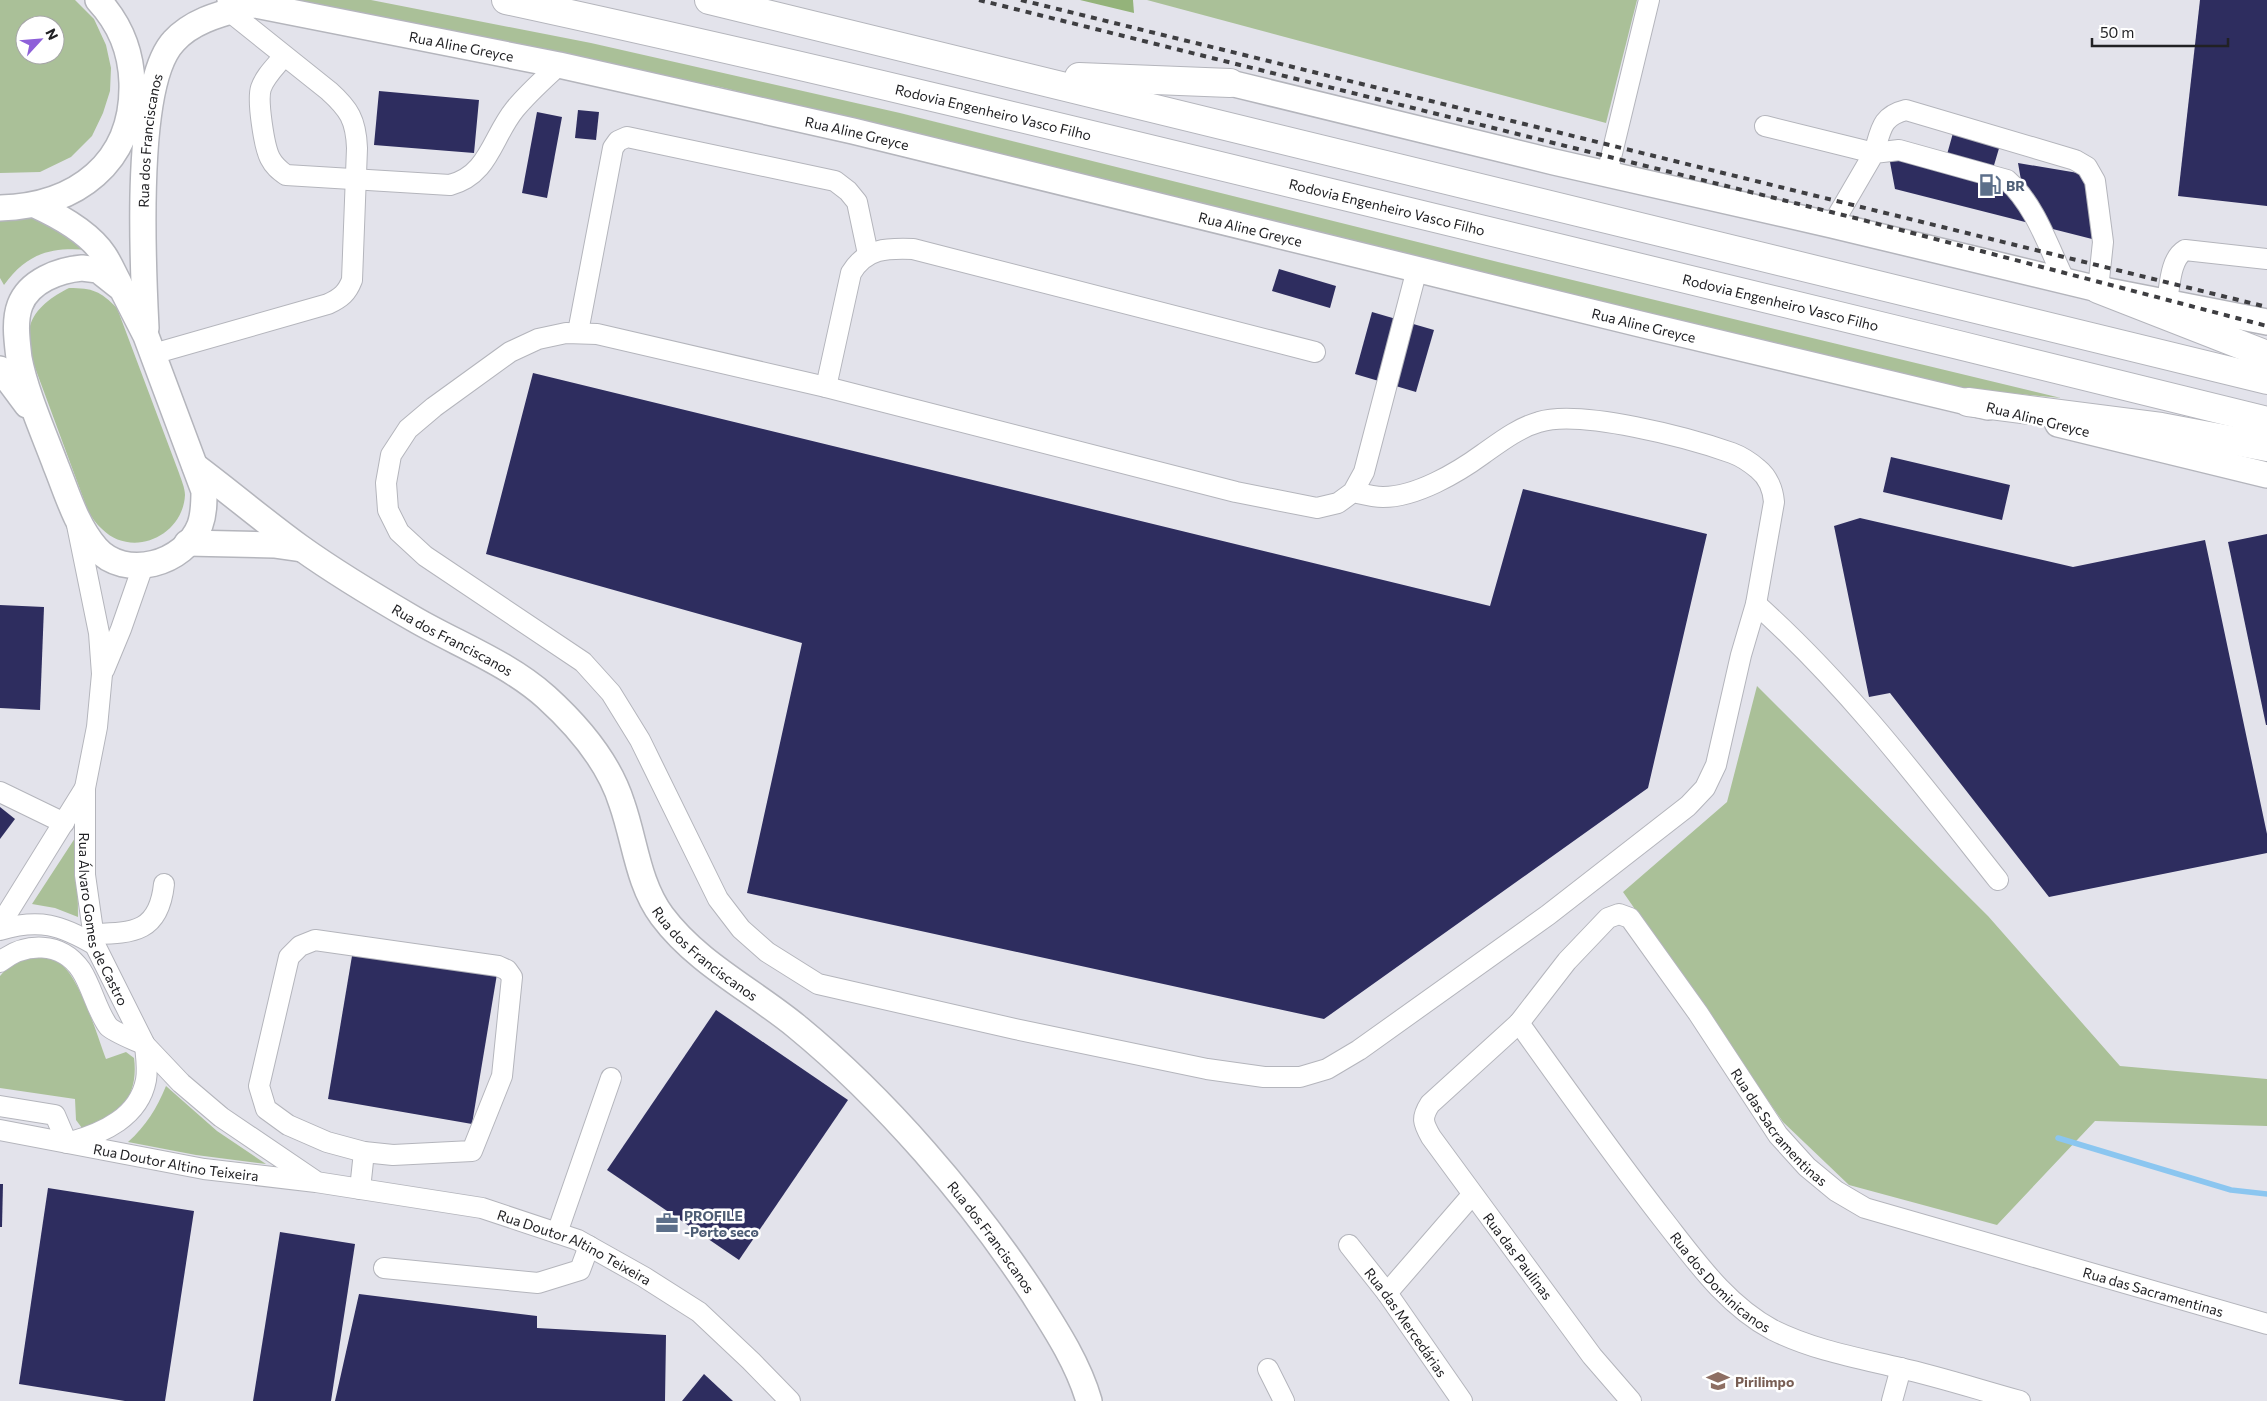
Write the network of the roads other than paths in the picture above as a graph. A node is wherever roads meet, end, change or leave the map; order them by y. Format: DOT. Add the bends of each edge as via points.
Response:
graph roads {
  1 [pos="98,0"];
  2 [pos="506,0"];
  3 [pos="709,0"];
  4 [pos="1649,0"];
  5 [pos="255,4"];
  6 [pos="230,6"];
  7 [pos="284,56"];
  8 [pos="559,65"];
  9 [pos="1006,71"];
  10 [pos="1230,83"];
  11 [pos="1765,126"];
  12 [pos="1874,153"];
  13 [pos="1607,174"];
  14 [pos="357,181"];
  15 [pos="35,204"];
  16 [pos="0,208"];
  17 [pos="1832,225"];
  18 [pos="868,254"];
  19 [pos="2267,259"];
  20 [pos="1417,269"];
  21 [pos="2064,279"];
  22 [pos="122,289"];
  23 [pos="2098,289"];
  24 [pos="2167,302"];
  25 [pos="0,320"];
  26 [pos="2267,322"];
  27 [pos="578,332"];
  28 [pos="149,345"];
  29 [pos="1315,352"];
  30 [pos="2267,355"];
  31 [pos="10,364"];
  32 [pos="2267,380"];
  33 [pos="826,387"];
  34 [pos="1968,402"];
  35 [pos="2267,421"];
  36 [pos="2267,447"];
  37 [pos="195,466"];
  38 [pos="2267,475"];
  39 [pos="1353,492"];
  40 [pos="73,508"];
  41 [pos="187,543"];
  42 [pos="302,549"];
  43 [pos="143,566"];
  44 [pos="1756,604"];
  45 [pos="102,674"];
  46 [pos="85,788"];
  47 [pos="0,792"];
  48 [pos="64,823"];
  49 [pos="1998,880"];
  50 [pos="164,884"];
  51 [pos="0,925"];
  52 [pos="0,930"];
  53 [pos="94,940"];
  54 [pos="0,962"];
  55 [pos="1519,1023"];
  56 [pos="145,1045"];
  57 [pos="610,1078"];
  58 [pos="1430,1104"];
  59 [pos="0,1106"];
  60 [pos="0,1130"];
  61 [pos="67,1143"];
  62 [pos="364,1152"];
  63 [pos="316,1182"];
  64 [pos="360,1189"];
  65 [pos="1472,1195"];
  66 [pos="558,1233"];
  67 [pos="1349,1245"];
  68 [pos="588,1246"];
  69 [pos="384,1268"];
  70 [pos="1387,1293"];
  71 [pos="2267,1324"];
  72 [pos="1268,1368"];
  73 [pos="1901,1368"];
  74 [pos="790,1401"];
  75 [pos="1090,1401"];
  76 [pos="1284,1401"];
  77 [pos="1462,1401"];
  78 [pos="1631,1401"];
  79 [pos="1892,1401"];
  80 [pos="2020,1401"];
  1 -- 15 [label="main road" via="114,20 129,55 132,92 126,131 118,149 104,167 86,182 71,192"];
  2 -- 35 [label="highway, Rodovia Engenheiro Vasco Filho" via="670,35 1020,118 1863,320"];
  3 -- 9 [label="highway"];
  4 -- 13 [label="street"];
  5 -- 6 [label="main road, Rua dos Franciscanos"];
  5 -- 8 [label="main road, Rua Aline Greyce"];
  6 -- 7 [label="street"];
  6 -- 28 [label="main road, Rua dos Franciscanos" via="190,28 174,41 160,64 151,105 141,218"];
  7 -- 14 [label="street" via="343,104 352,117 356,130"];
  7 -- 14 [label="street" via="266,78 260,89 259,101 269,156 276,168 286,175"];
  8 -- 14 [label="street" via="502,126 480,168 461,182 450,185"];
  8 -- 20 [label="main road, Rua Aline Greyce" via="853,131"];
  9 -- 10 [label="highway" via="1097,79"];
  9 -- 32 [label="highway"];
  10 -- 13 [label="main road"];
  11 -- 12 [label="street"];
  12 -- 17 [label="street"];
  12 -- 21 [label="street" via="1906,151 2007,180 2030,209"];
  12 -- 23 [label="street" via="1884,122 1893,113 1906,110 2075,160 2087,167 2096,181 2103,242"];
  13 -- 17 [label="main road"];
  14 -- 28 [label="street" via="352,280 341,298 328,304"];
  15 -- 16 [label="main road"];
  15 -- 22 [label="main road" via="57,215 91,240 104,254"];
  17 -- 21 [label="main road"];
  18 -- 27 [label="street" via="857,202 835,181 626,137 613,148"];
  18 -- 29 [label="street" via="889,248 913,250"];
  18 -- 33 [label="street" via="851,273"];
  19 -- 24 [label="street" via="2185,250 2174,266"];
  20 -- 34 [label="main road, Rua Aline Greyce"];
  20 -- 39 [label="street" via="1364,472"];
  21 -- 23 [label="main road"];
  22 -- 28 [label="main road"];
  22 -- 31 [label="main road" via="98,270 82,268 66,269 31,289 20,304"];
  23 -- 24 [label="main road"];
  23 -- 30 [label="highway"];
  24 -- 26 [label="main road"];
  25 -- 31 [label="main road"];
  27 -- 33 [label="street"];
  27 -- 44 [label="street" via="538,339 510,352 447,396 408,429 391,455 386,483 388,510 399,532 425,556 583,662 611,693 640,740 718,899 740,929 767,952 818,984 1208,1069 1264,1077 1300,1077 1327,1069 1360,1050 1548,915 1688,806 1705,788 1716,765"];
  28 -- 37 [label="main road"];
  31 -- 40 [label="main road" via="38,421"];
  33 -- 39 [label="street" via="1236,492 1318,508 1338,503"];
  34 -- 36 [label="highway" via="2161,427"];
  34 -- 38 [label="main road, Rua Aline Greyce"];
  37 -- 41 [label="main road" via="204,491 204,510 199,527"];
  37 -- 42 [label="main road, Rua dos Franciscanos"];
  39 -- 44 [label="street" via="1384,497 1416,491 1451,475 1523,428 1558,418 1586,419 1674,436 1734,454 1758,470 1770,485 1774,502"];
  40 -- 43 [label="main road" via="96,548 111,560 128,566"];
  40 -- 45 [label="street, Rua Álvaro Gomes de Castro" via="95,608"];
  41 -- 42 [label="main road, Rua dos Franciscanos" via="274,545"];
  41 -- 43 [label="main road" via="166,560"];
  42 -- 75 [label="main road, Rua dos Franciscanos" via="413,619 517,676 544,695 569,720 611,774 646,887 661,915 683,940 796,1026 859,1083 920,1148 977,1214 1018,1271 1056,1330"];
  43 -- 45 [label="street, Rua Álvaro Gomes de Castro"];
  44 -- 49 [label="street" via="1853,701"];
  45 -- 46 [label="street, Rua Álvaro Gomes de Castro" via="97,727"];
  46 -- 48 [label="street, Rua Álvaro Gomes de Castro"];
  46 -- 53 [label="street, Rua Álvaro Gomes de Castro" via="85,876"];
  47 -- 48 [label="street"];
  48 -- 51 [label="street, Rua Álvaro Gomes de Castro"];
  50 -- 53 [label="street" via="157,913 149,923 139,930"];
  52 -- 53 [label="street" via="21,923 37,923"];
  53 -- 56 [label="street, Rua Álvaro Gomes de Castro"];
  54 -- 56 [label="street" via="26,948 46,947 66,955 81,971 108,1027"];
  55 -- 58 [label="street, Rua das Sacramentinas"];
  55 -- 71 [label="street, Rua das Sacramentinas" via="1567,961 1608,918 1615,914 1626,916 1698,1013 1778,1136 1807,1167 1836,1191 1865,1208"];
  55 -- 73 [label="street, Rua dos Dominicanos" via="1631,1179 1706,1274 1735,1304 1773,1330 1806,1343 1856,1359"];
  56 -- 61 [label="street" via="146,1081 138,1101 125,1117 107,1130"];
  56 -- 63 [label="street, Rua Doutor Altino Teixeira" via="181,1083 221,1117"];
  57 -- 66 [label="street"];
  58 -- 65 [label="street, Rua das Paulinas" via="1423,1123 1430,1138"];
  59 -- 61 [label="street" via="56,1115"];
  60 -- 61 [label="street"];
  61 -- 63 [label="street, Rua Doutor Altino Teixeira" via="204,1169"];
  62 -- 62 [label="street" via="393,1155 472,1150 502,1076 512,977 507,970 498,966 316,940 300,946 289,956 259,1086 266,1109 288,1125 327,1142"];
  62 -- 64 [label="street"];
  63 -- 64 [label="street, Rua Doutor Altino Teixeira"];
  64 -- 66 [label="street, Rua Doutor Altino Teixeira" via="482,1208"];
  65 -- 70 [label="street"];
  65 -- 78 [label="street, Rua das Paulinas" via="1592,1356"];
  66 -- 68 [label="street, Rua Doutor Altino Teixeira"];
  67 -- 70 [label="street, Rua das Mercedárias"];
  68 -- 69 [label="street" via="580,1270 538,1283"];
  68 -- 74 [label="street, Rua Doutor Altino Teixeira" via="699,1312"];
  70 -- 77 [label="street, Rua das Mercedárias"];
  72 -- 76 [label="street"];
  73 -- 79 [label="street"];
  73 -- 80 [label="street, Rua dos Dominicanos"];
}
